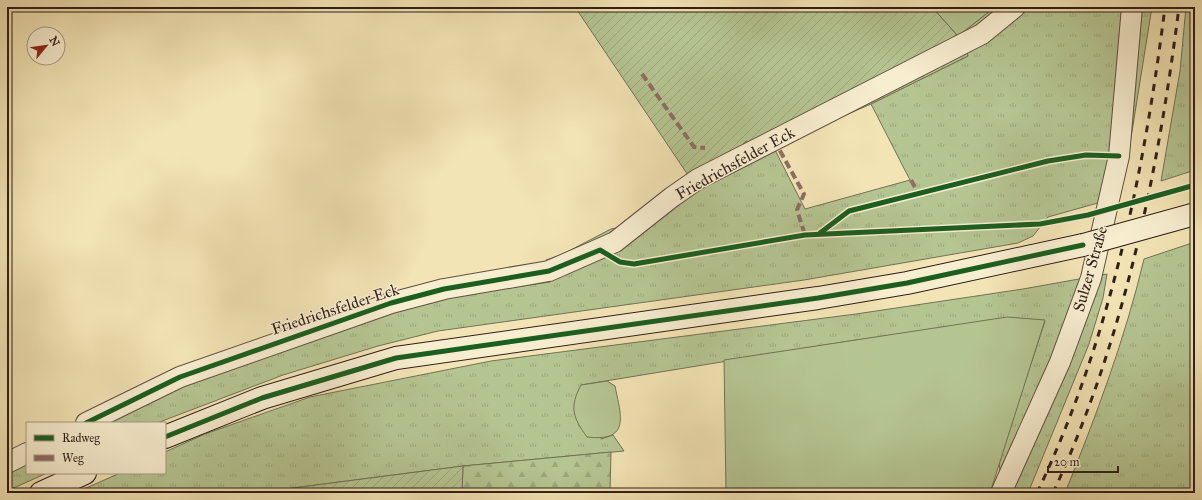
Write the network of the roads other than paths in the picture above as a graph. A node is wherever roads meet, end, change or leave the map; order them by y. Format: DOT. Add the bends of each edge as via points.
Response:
graph roads {
  1 [pos="1015,7"];
  2 [pos="1132,7"];
  3 [pos="1195,214"];
  4 [pos="88,422"];
  5 [pos="166,437"];
  6 [pos="26,452"];
  7 [pos="7,462"];
  8 [pos="83,474"];
  9 [pos="41,493"];
  10 [pos="1000,493"];
  1 -- 4 [label="street, Friedrichsfelder Eck" via="982,34 698,179 615,242 600,250 549,271 444,289 390,303 180,377"];
  2 -- 10 [label="street, Sulzer Straße" via="1119,156 1091,278 1060,362"];
  3 -- 5 [label="main road, bridge" via="1083,245 907,283 826,297 396,358 262,398"];
  6 -- 7 [label="street"];
  8 -- 9 [label="main road"];
}
